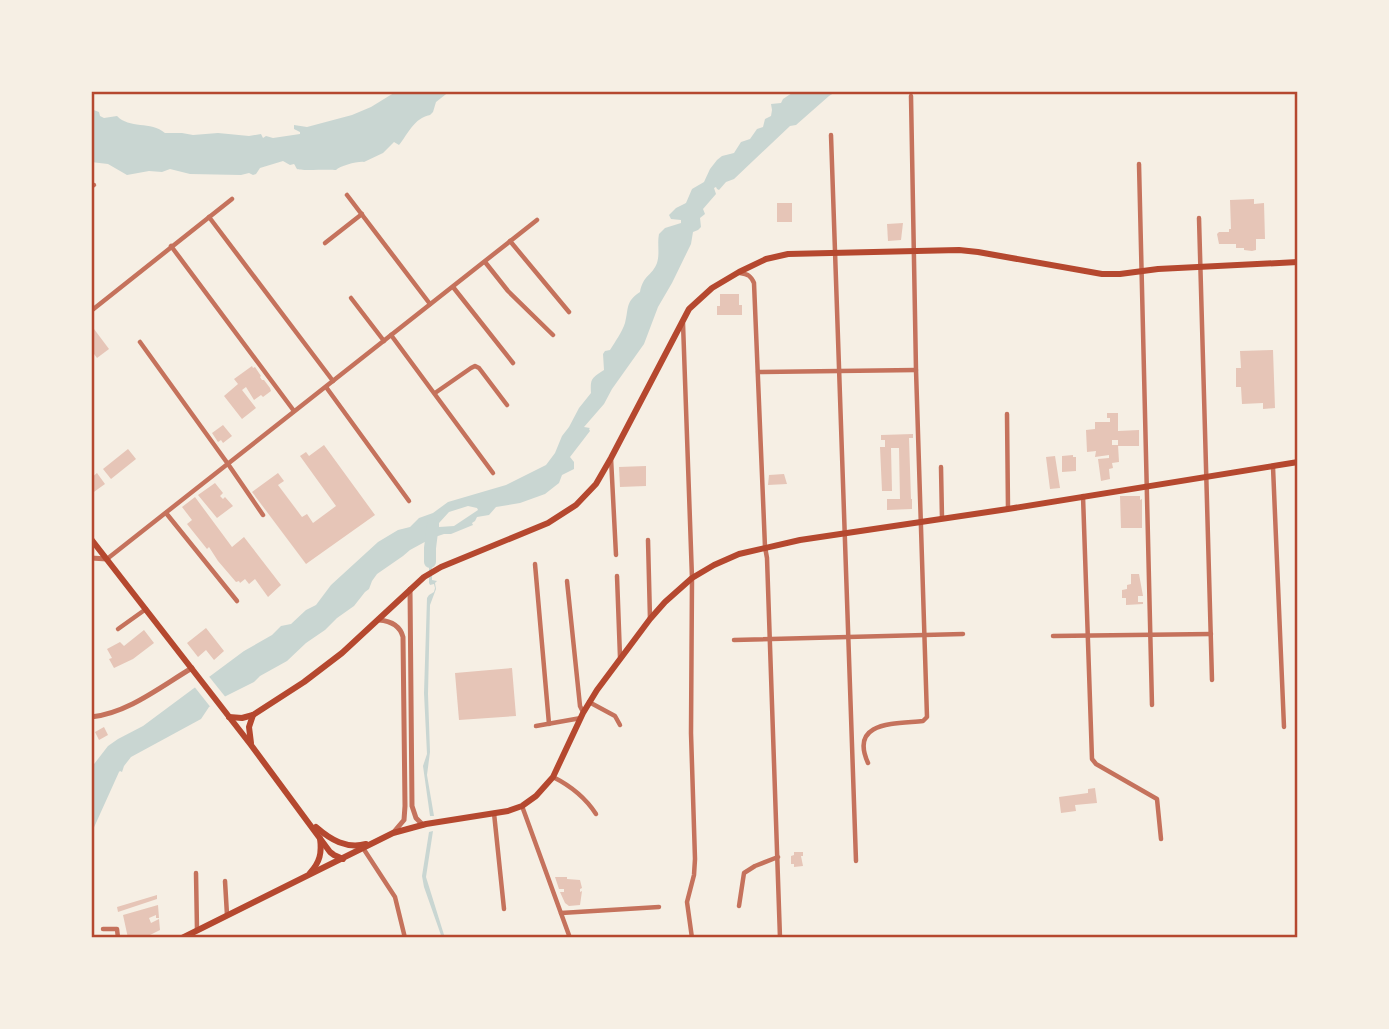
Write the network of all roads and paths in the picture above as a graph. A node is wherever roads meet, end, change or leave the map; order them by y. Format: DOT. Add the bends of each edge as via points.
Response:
graph roads {
  1 [pos="911,96"];
  2 [pos="831,135"];
  3 [pos="1139,164"];
  4 [pos="347,195"];
  5 [pos="232,199"];
  6 [pos="362,214"];
  7 [pos="209,217"];
  8 [pos="1199,218"];
  9 [pos="537,220"];
  10 [pos="510,241"];
  11 [pos="325,243"];
  12 [pos="171,246"];
  13 [pos="914,251"];
  14 [pos="835,252"];
  15 [pos="485,261"];
  16 [pos="1298,262"];
  17 [pos="1200,267"];
  18 [pos="1141,271"];
  19 [pos="739,272"];
  20 [pos="453,286"];
  21 [pos="351,298"];
  22 [pos="430,303"];
  23 [pos="91,311"];
  24 [pos="569,312"];
  25 [pos="683,318"];
  26 [pos="391,335"];
  27 [pos="553,335"];
  28 [pos="384,341"];
  29 [pos="140,342"];
  30 [pos="513,363"];
  31 [pos="916,370"];
  32 [pos="838,371"];
  33 [pos="758,372"];
  34 [pos="333,381"];
  35 [pos="326,387"];
  36 [pos="435,393"];
  37 [pos="507,405"];
  38 [pos="294,411"];
  39 [pos="1007,414"];
  40 [pos="611,458"];
  41 [pos="1298,462"];
  42 [pos="228,464"];
  43 [pos="941,467"];
  44 [pos="1273,467"];
  45 [pos="493,473"];
  46 [pos="1207,477"];
  47 [pos="1147,487"];
  48 [pos="1083,496"];
  49 [pos="409,501"];
  50 [pos="1008,509"];
  51 [pos="166,513"];
  52 [pos="263,515"];
  53 [pos="942,519"];
  54 [pos="921,522"];
  55 [pos="844,533"];
  56 [pos="91,539"];
  57 [pos="648,540"];
  58 [pos="765,547"];
  59 [pos="616,555"];
  60 [pos="91,558"];
  61 [pos="107,559"];
  62 [pos="535,564"];
  63 [pos="617,576"];
  64 [pos="692,578"];
  65 [pos="567,581"];
  66 [pos="410,589"];
  67 [pos="237,601"];
  68 [pos="146,609"];
  69 [pos="379,620"];
  70 [pos="650,620"];
  71 [pos="118,629"];
  72 [pos="963,634"];
  73 [pos="1151,634"];
  74 [pos="1211,634"];
  75 [pos="925,635"];
  76 [pos="1053,636"];
  77 [pos="1087,636"];
  78 [pos="848,637"];
  79 [pos="770,639"];
  80 [pos="734,640"];
  81 [pos="620,658"];
  82 [pos="192,668"];
  83 [pos="1212,680"];
  84 [pos="589,702"];
  85 [pos="1152,705"];
  86 [pos="227,714"];
  87 [pos="253,715"];
  88 [pos="582,715"];
  89 [pos="91,717"];
  90 [pos="549,724"];
  91 [pos="620,725"];
  92 [pos="536,726"];
  93 [pos="1284,727"];
  94 [pos="251,745"];
  95 [pos="868,763"];
  96 [pos="553,777"];
  97 [pos="522,806"];
  98 [pos="494,813"];
  99 [pos="596,814"];
  100 [pos="309,822"];
  101 [pos="428,824"];
  102 [pos="393,833"];
  103 [pos="319,836"];
  104 [pos="1161,839"];
  105 [pos="377,841"];
  106 [pos="363,848"];
  107 [pos="778,856"];
  108 [pos="343,859"];
  109 [pos="856,861"];
  110 [pos="196,873"];
  111 [pos="304,878"];
  112 [pos="225,881"];
  113 [pos="739,906"];
  114 [pos="659,907"];
  115 [pos="504,909"];
  116 [pos="561,912"];
  117 [pos="227,916"];
  118 [pos="103,929"];
  119 [pos="197,930"];
  120 [pos="118,938"];
  121 [pos="182,938"];
  122 [pos="405,938"];
  123 [pos="570,938"];
  124 [pos="692,938"];
  125 [pos="780,938"];
  1 -- 13 [label="street"];
  2 -- 14 [label="street"];
  3 -- 18 [label="street"];
  4 -- 6 [label="street"];
  5 -- 7 [label="street"];
  6 -- 11 [label="street"];
  6 -- 22 [label="street"];
  7 -- 12 [label="street"];
  7 -- 34 [label="street"];
  8 -- 17 [label="street"];
  9 -- 10 [label="street"];
  10 -- 15 [label="street"];
  10 -- 24 [label="street"];
  12 -- 23 [label="street"];
  12 -- 38 [label="street"];
  13 -- 14 [label="main road"];
  13 -- 18 [label="main road" via="978,251 1094,273"];
  13 -- 31 [label="street"];
  14 -- 19 [label="main road" via="775,256"];
  14 -- 32 [label="street"];
  15 -- 20 [label="street"];
  15 -- 27 [label="street"];
  16 -- 17 [label="main road"];
  17 -- 18 [label="main road"];
  17 -- 46 [label="street"];
  18 -- 47 [label="street"];
  19 -- 25 [label="main road" via="712,288"];
  19 -- 33 [label="street" via="754,283"];
  20 -- 22 [label="street"];
  20 -- 30 [label="street"];
  21 -- 28 [label="street"];
  22 -- 26 [label="street"];
  25 -- 40 [label="main road"];
  25 -- 64 [label="street"];
  26 -- 28 [label="street"];
  26 -- 36 [label="street"];
  28 -- 34 [label="street"];
  29 -- 42 [label="street"];
  31 -- 32 [label="street"];
  31 -- 54 [label="street"];
  32 -- 33 [label="street"];
  32 -- 55 [label="street"];
  33 -- 58 [label="street"];
  34 -- 35 [label="street"];
  35 -- 38 [label="street"];
  35 -- 49 [label="street"];
  36 -- 37 [label="street" via="475,366"];
  36 -- 45 [label="street"];
  38 -- 42 [label="street"];
  39 -- 50 [label="street"];
  40 -- 59 [label="street"];
  40 -- 66 [label="main road" via="587,495 564,513 441,567"];
  41 -- 44 [label="main road"];
  42 -- 51 [label="street"];
  42 -- 52 [label="street"];
  43 -- 53 [label="street"];
  44 -- 46 [label="main road"];
  44 -- 93 [label="street"];
  46 -- 47 [label="main road"];
  46 -- 74 [label="street"];
  47 -- 48 [label="main road"];
  47 -- 73 [label="street"];
  48 -- 50 [label="main road"];
  48 -- 77 [label="street"];
  50 -- 53 [label="main road"];
  51 -- 61 [label="street"];
  51 -- 67 [label="street"];
  53 -- 54 [label="main road"];
  54 -- 55 [label="main road"];
  54 -- 75 [label="street"];
  55 -- 58 [label="main road"];
  55 -- 78 [label="street"];
  56 -- 61 [label="main road"];
  57 -- 70 [label="street"];
  58 -- 64 [label="main road" via="739,554"];
  58 -- 79 [label="street"];
  60 -- 61 [label="street"];
  61 -- 68 [label="main road"];
  62 -- 90 [label="street"];
  63 -- 81 [label="street"];
  64 -- 70 [label="main road"];
  64 -- 124 [label="street" via="695,859 687,910"];
  65 -- 88 [label="street"];
  66 -- 69 [label="main road"];
  66 -- 101 [label="street" via="412,806 414,816"];
  68 -- 71 [label="street"];
  68 -- 82 [label="main road"];
  69 -- 87 [label="main road" via="313,675"];
  69 -- 102 [label="street" via="399,628 403,637 405,806 404,820"];
  70 -- 81 [label="main road"];
  72 -- 75 [label="street"];
  73 -- 74 [label="street"];
  73 -- 77 [label="street"];
  73 -- 85 [label="street"];
  74 -- 83 [label="street"];
  75 -- 78 [label="street"];
  75 -- 95 [label="street" via="926,719 872,729 863,744"];
  76 -- 77 [label="street"];
  77 -- 104 [label="street" via="1092,759 1157,799"];
  78 -- 79 [label="street"];
  78 -- 109 [label="street"];
  79 -- 80 [label="street"];
  79 -- 107 [label="street"];
  81 -- 84 [label="main road"];
  82 -- 86 [label="main road"];
  82 -- 89 [label="street" via="120,710"];
  84 -- 88 [label="main road"];
  84 -- 91 [label="street" via="615,716"];
  86 -- 87 [label="main road"];
  86 -- 94 [label="main road"];
  87 -- 94 [label="main road"];
  88 -- 90 [label="street"];
  88 -- 96 [label="main road"];
  90 -- 92 [label="street"];
  94 -- 100 [label="main road"];
  96 -- 97 [label="main road"];
  96 -- 99 [label="street" via="569,785"];
  97 -- 98 [label="main road"];
  97 -- 116 [label="street"];
  98 -- 101 [label="main road"];
  98 -- 115 [label="street"];
  100 -- 103 [label="main road"];
  100 -- 105 [label="main road" via="342,844 360,846"];
  101 -- 102 [label="main road"];
  102 -- 105 [label="main road"];
  103 -- 108 [label="main road" via="332,854"];
  103 -- 111 [label="main road" via="320,859"];
  105 -- 106 [label="main road"];
  106 -- 108 [label="main road"];
  106 -- 122 [label="street" via="395,897"];
  107 -- 113 [label="street" via="744,873"];
  107 -- 125 [label="street"];
  108 -- 111 [label="main road"];
  110 -- 119 [label="street"];
  111 -- 117 [label="main road"];
  112 -- 117 [label="street"];
  114 -- 116 [label="street"];
  116 -- 123 [label="street"];
  117 -- 119 [label="main road"];
  118 -- 120 [label="street" via="117,929"];
  119 -- 121 [label="main road"];
}
